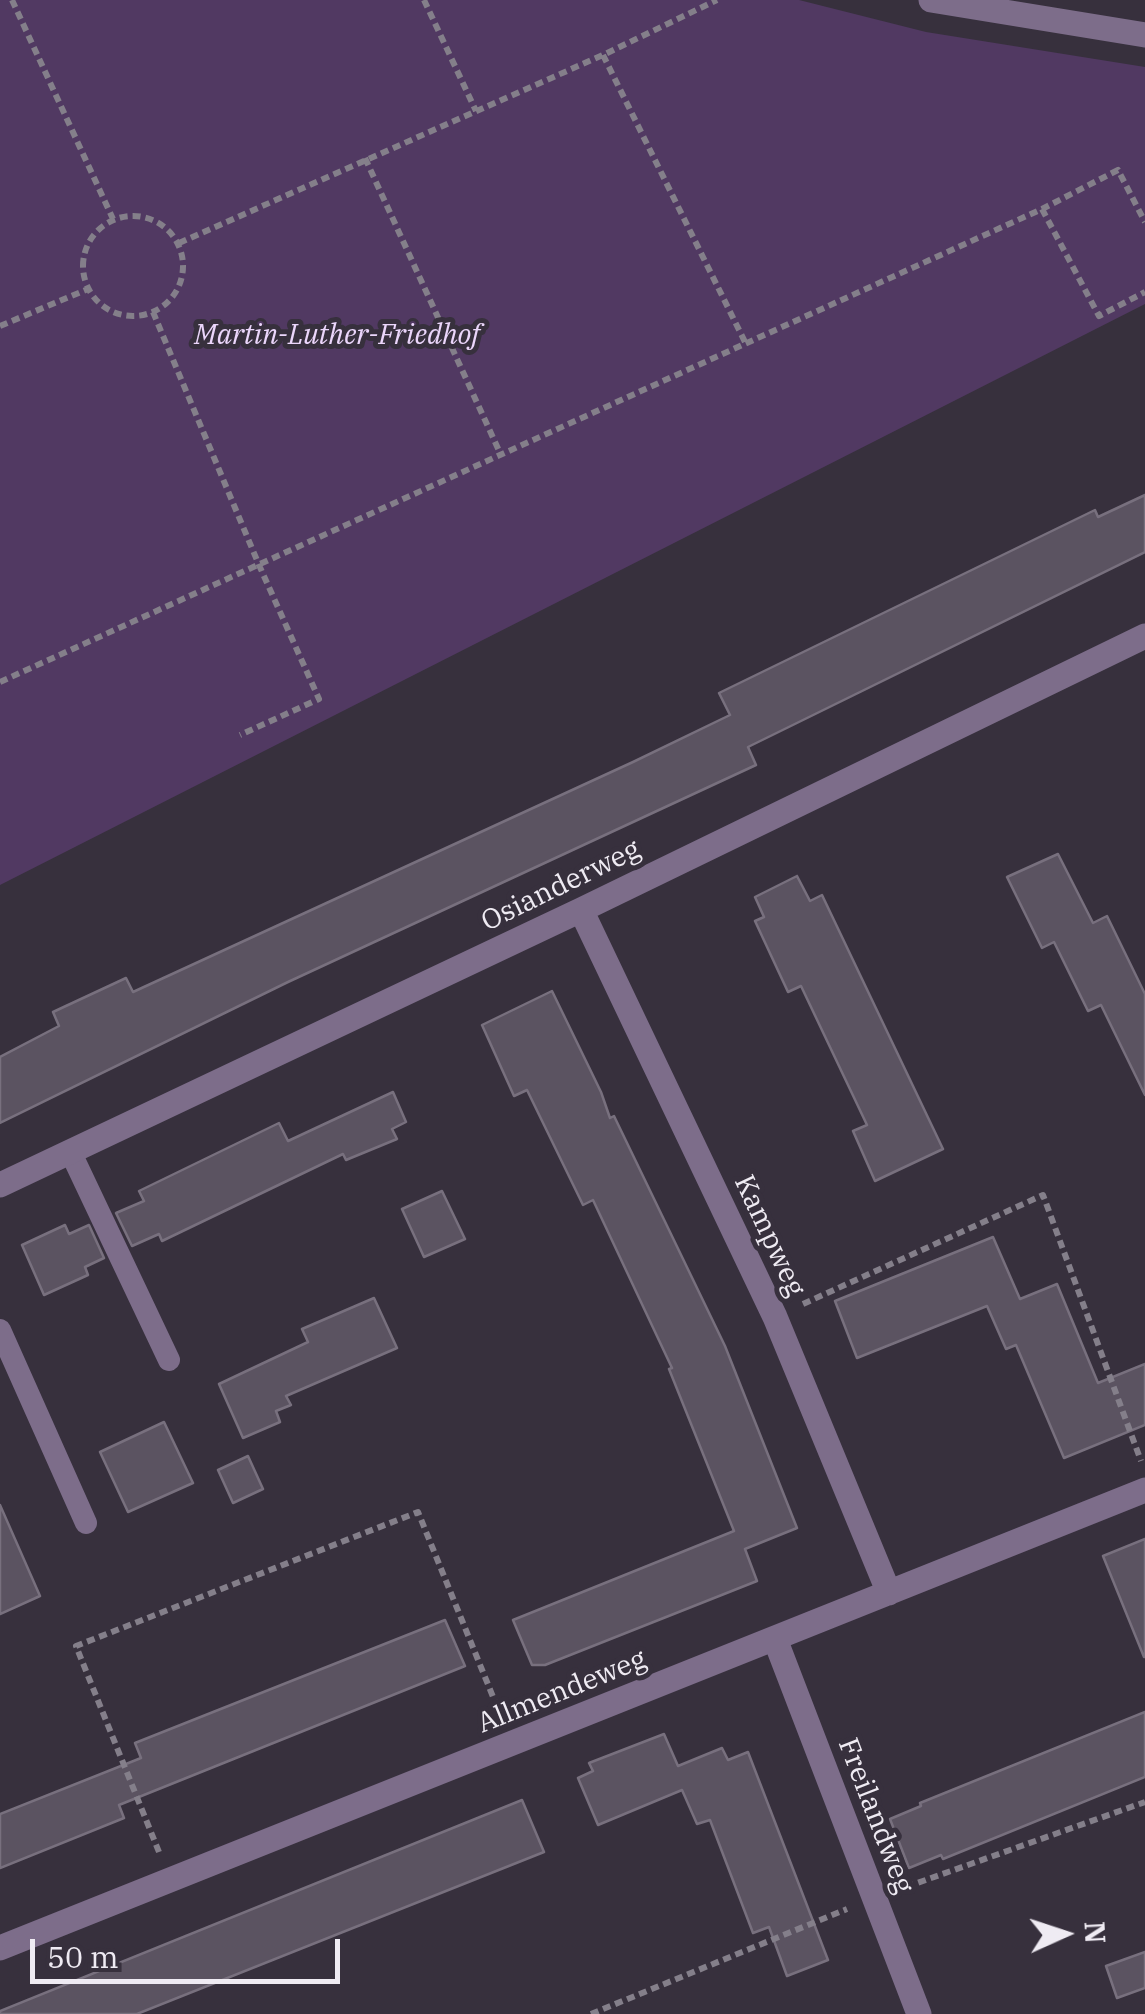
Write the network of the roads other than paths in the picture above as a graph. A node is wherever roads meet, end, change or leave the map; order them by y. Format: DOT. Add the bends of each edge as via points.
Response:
graph roads {
  1 [pos="931,0"];
  2 [pos="1145,35"];
  3 [pos="1145,636"];
  4 [pos="581,910"];
  5 [pos="70,1151"];
  6 [pos="0,1184"];
  7 [pos="0,1330"];
  8 [pos="169,1360"];
  9 [pos="1145,1490"];
  10 [pos="86,1522"];
  11 [pos="890,1594"];
  12 [pos="774,1639"];
  13 [pos="0,1948"];
  14 [pos="919,2014"];
  1 -- 2 [label="street"];
  3 -- 4 [label="street, Osianderweg"];
  4 -- 5 [label="street, Osianderweg"];
  4 -- 11 [label="street, Kampweg" via="775,1317"];
  5 -- 6 [label="street, Osianderweg"];
  5 -- 8 [label="lane"];
  7 -- 10 [label="lane"];
  9 -- 11 [label="street, Allmendeweg"];
  11 -- 12 [label="street, Allmendeweg"];
  12 -- 13 [label="street, Allmendeweg"];
  12 -- 14 [label="street, Freilandweg"];
}
